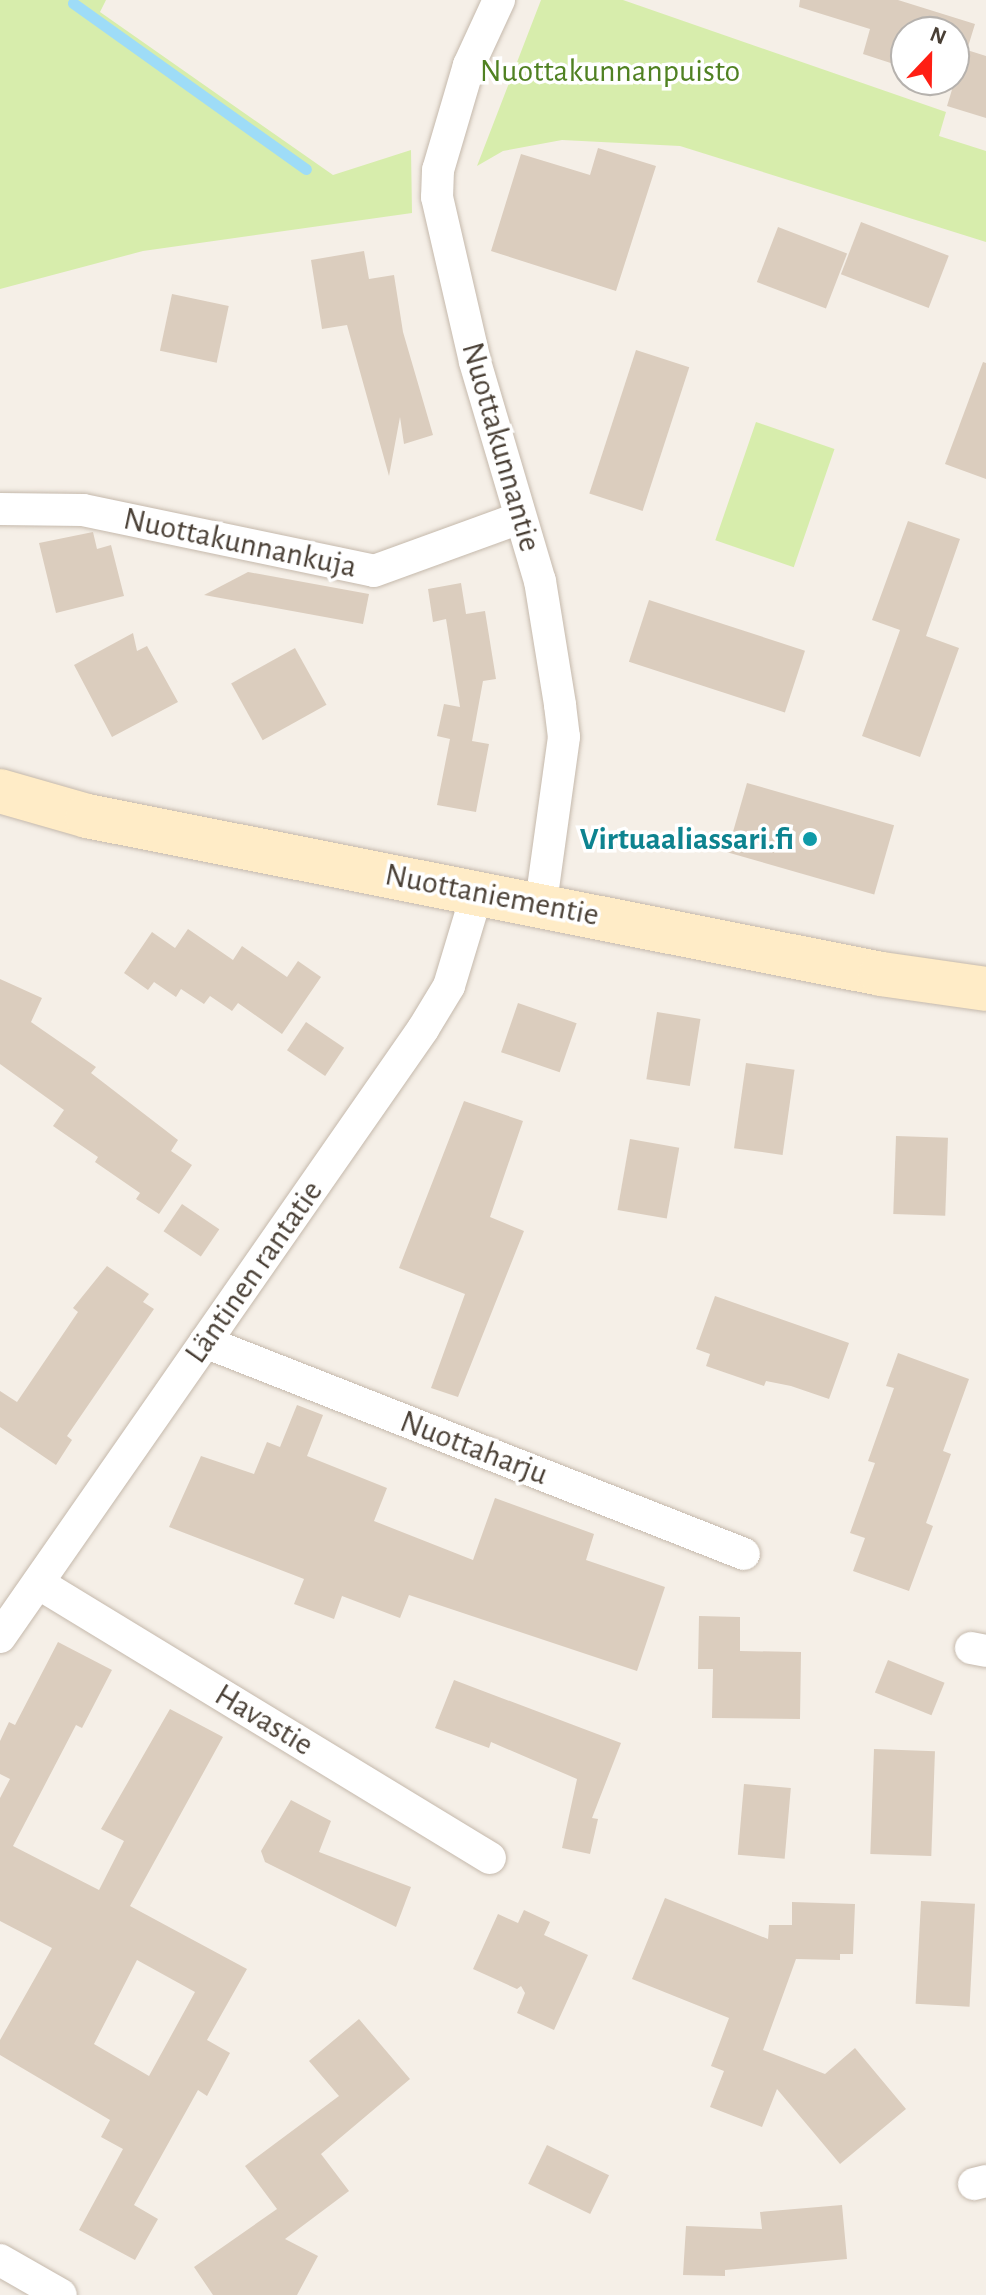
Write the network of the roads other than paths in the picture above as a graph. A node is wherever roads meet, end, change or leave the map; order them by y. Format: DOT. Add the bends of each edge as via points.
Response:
graph roads {
  1 [pos="499,0"];
  2 [pos="0,509"];
  3 [pos="520,518"];
  4 [pos="0,791"];
  5 [pos="477,893"];
  6 [pos="541,903"];
  7 [pos="986,989"];
  8 [pos="205,1342"];
  9 [pos="744,1554"];
  10 [pos="38,1583"];
  11 [pos="0,1637"];
  12 [pos="490,1858"];
  13 [pos="0,2260"];
  14 [pos="61,2295"];
  1 -- 3 [label="street, Nuottakunnantie" via="469,65 438,170 437,197 475,362"];
  2 -- 3 [label="street, Nuottakunnankuja" via="83,510 374,571"];
  3 -- 6 [label="street, Nuottakunnantie" via="540,581 564,737"];
  4 -- 5 [label="main road, Nuottaniementie" via="87,816"];
  5 -- 6 [label="main road, Nuottaniementie"];
  5 -- 8 [label="street, Läntinen rantatie" via="449,986 423,1029"];
  6 -- 7 [label="main road, Nuottaniementie" via="881,974"];
  8 -- 9 [label="street, Nuottaharju"];
  8 -- 10 [label="street, Läntinen rantatie"];
  10 -- 11 [label="street, Läntinen rantatie"];
  10 -- 12 [label="street, Havastie"];
  13 -- 14 [label="street"];
}
